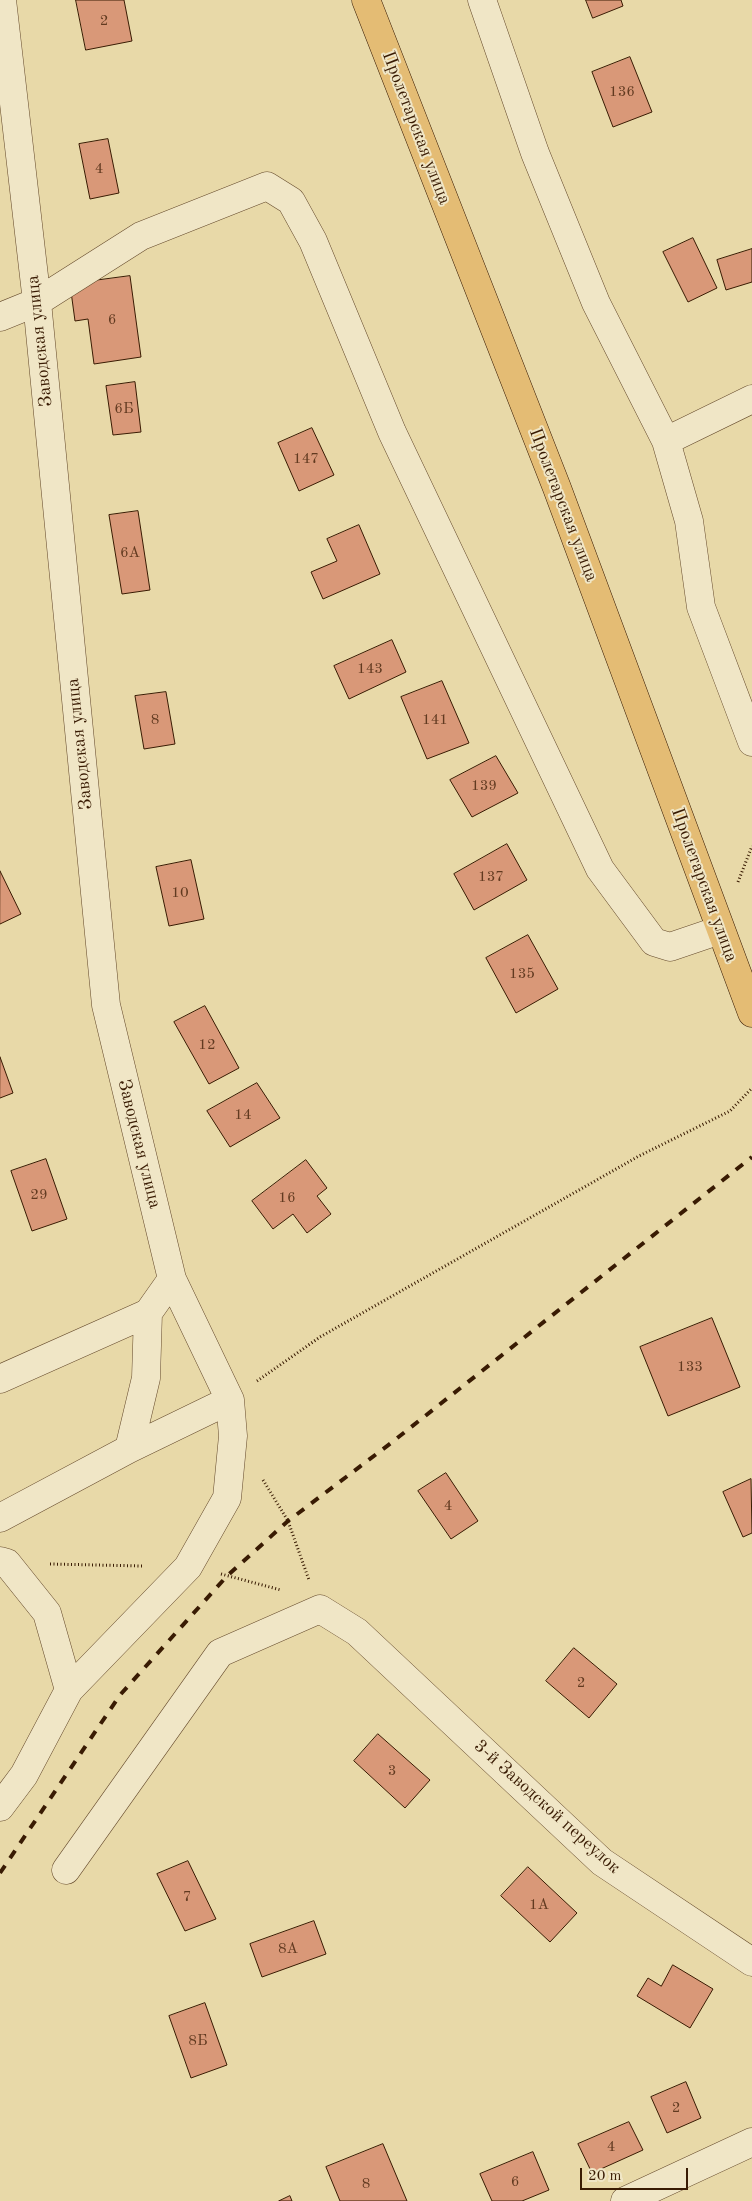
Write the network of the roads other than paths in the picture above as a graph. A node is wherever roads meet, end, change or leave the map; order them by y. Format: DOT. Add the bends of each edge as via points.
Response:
graph roads {
  1 [pos="2,0"];
  2 [pos="366,0"];
  3 [pos="482,0"];
  4 [pos="37,302"];
  5 [pos="0,317"];
  6 [pos="752,398"];
  7 [pos="666,441"];
  8 [pos="752,742"];
  9 [pos="720,930"];
  10 [pos="752,1014"];
  11 [pos="172,1279"];
  12 [pos="148,1313"];
  13 [pos="0,1379"];
  14 [pos="230,1400"];
  15 [pos="128,1449"];
  16 [pos="0,1518"];
  17 [pos="0,1560"];
  18 [pos="69,1690"];
  19 [pos="0,1807"];
  20 [pos="66,1870"];
  21 [pos="752,1962"];
  22 [pos="752,2142"];
  23 [pos="625,2201"];
  1 -- 4 [label="street, Заводская улица"];
  2 -- 9 [label="main road, Пролетарская улица" via="557,488"];
  3 -- 7 [label="street" via="535,153 596,303"];
  4 -- 5 [label="street"];
  4 -- 9 [label="street" via="141,236 267,186 291,201 313,241 392,432 600,869 654,942 670,947"];
  4 -- 11 [label="street, Заводская улица" via="106,1005"];
  6 -- 7 [label="street"];
  7 -- 8 [label="street" via="689,521 701,608"];
  9 -- 10 [label="main road, Пролетарская улица"];
  11 -- 12 [label="street"];
  11 -- 14 [label="street, Заводская улица"];
  12 -- 13 [label="street"];
  12 -- 15 [label="street" via="146,1378"];
  14 -- 15 [label="street"];
  14 -- 18 [label="street" via="233,1436 227,1498 188,1567"];
  15 -- 16 [label="street"];
  17 -- 18 [label="street" via="7,1562 47,1613"];
  18 -- 19 [label="street" via="24,1775"];
  20 -- 21 [label="street, 3-й Заводской переулок" via="220,1653 320,1609 357,1632 602,1862"];
  22 -- 23 [label="street"];
}
